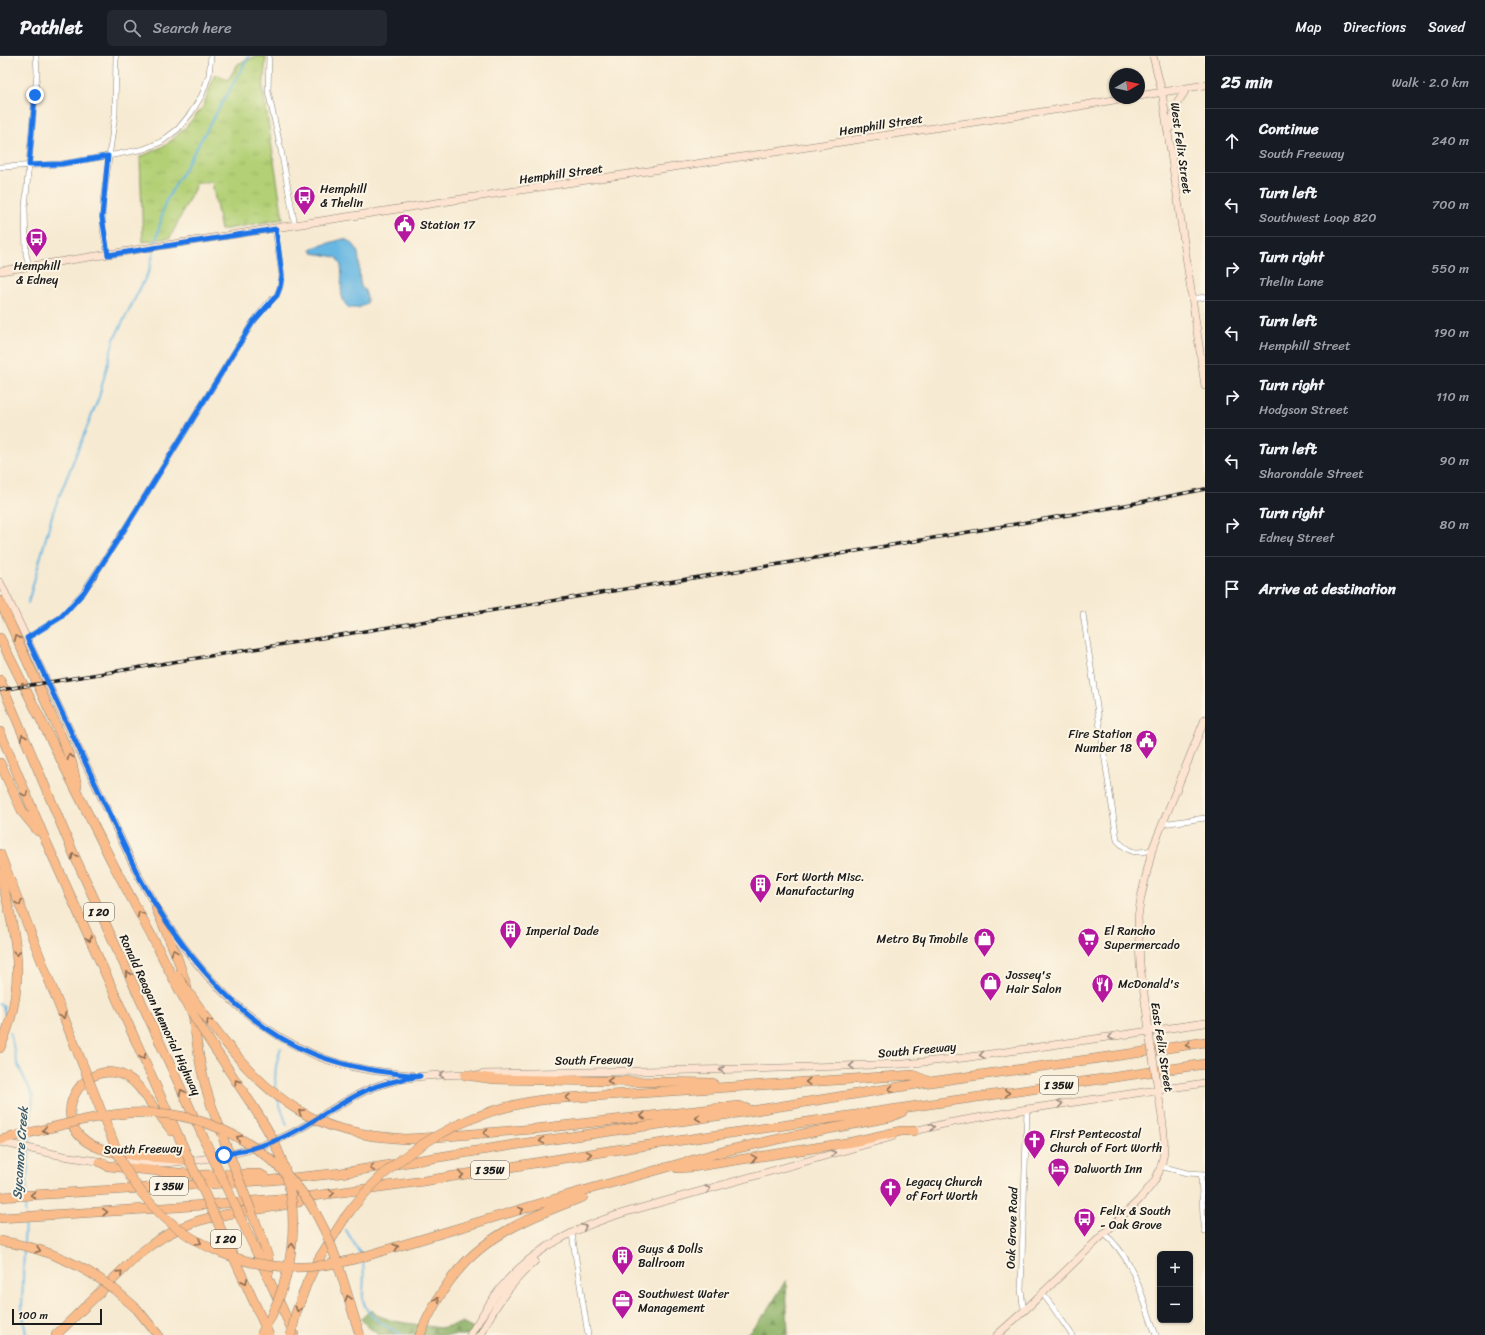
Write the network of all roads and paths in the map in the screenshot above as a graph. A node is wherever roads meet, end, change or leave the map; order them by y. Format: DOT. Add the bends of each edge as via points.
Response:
graph roads {
  1 [pos="36,56"];
  2 [pos="116,56"];
  3 [pos="211,56"];
  4 [pos="270,56"];
  5 [pos="1154,56"];
  6 [pos="1205,85"];
  7 [pos="1188,88"];
  8 [pos="1162,92"];
  9 [pos="1145,95"];
  10 [pos="1109,101"];
  11 [pos="1168,134"];
  12 [pos="108,156"];
  13 [pos="29,165"];
  14 [pos="0,168"];
  15 [pos="295,226"];
  16 [pos="276,229"];
  17 [pos="108,255"];
  18 [pos="28,266"];
  19 [pos="0,271"];
  20 [pos="1205,297"];
  21 [pos="1192,299"];
  22 [pos="1205,386"];
  23 [pos="0,582"];
  24 [pos="0,601"];
  25 [pos="1083,614"];
  26 [pos="0,638"];
  27 [pos="27,638"];
  28 [pos="0,680"];
  29 [pos="1205,719"];
  30 [pos="0,732"];
  31 [pos="0,763"];
  32 [pos="78,795"];
  33 [pos="1205,818"];
  34 [pos="1162,824"];
  35 [pos="45,839"];
  36 [pos="1152,850"];
  37 [pos="0,854"];
  38 [pos="0,874"];
  39 [pos="156,908"];
  40 [pos="158,948"];
  41 [pos="1205,1023"];
  42 [pos="1149,1032"];
  43 [pos="1205,1042"];
  44 [pos="0,1048"];
  45 [pos="1205,1064"];
  46 [pos="465,1075"];
  47 [pos="420,1076"];
  48 [pos="930,1082"];
  49 [pos="1205,1083"];
  50 [pos="775,1084"];
  51 [pos="1157,1086"];
  52 [pos="913,1107"];
  53 [pos="1027,1108"];
  54 [pos="751,1111"];
  55 [pos="914,1131"];
  56 [pos="0,1141"];
  57 [pos="182,1144"];
  58 [pos="185,1160"];
  59 [pos="100,1162"];
  60 [pos="1160,1166"];
  61 [pos="659,1169"];
  62 [pos="1203,1174"];
  63 [pos="272,1180"];
  64 [pos="313,1196"];
  65 [pos="0,1197"];
  66 [pos="573,1197"];
  67 [pos="0,1218"];
  68 [pos="1205,1231"];
  69 [pos="1103,1233"];
  70 [pos="572,1234"];
  71 [pos="0,1241"];
  72 [pos="269,1279"];
  73 [pos="1042,1293"];
  74 [pos="137,1309"];
  75 [pos="1025,1310"];
  76 [pos="485,1317"];
  77 [pos="56,1335"];
  78 [pos="158,1335"];
  79 [pos="166,1335"];
  80 [pos="261,1335"];
  81 [pos="270,1335"];
  82 [pos="291,1335"];
  83 [pos="295,1335"];
  84 [pos="360,1335"];
  85 [pos="420,1335"];
  86 [pos="470,1335"];
  87 [pos="481,1335"];
  88 [pos="588,1335"];
  89 [pos="998,1335"];
  90 [pos="1072,1335"];
  91 [pos="1156,1335"];
  1 -- 13 [label="street" via="37,72"];
  2 -- 12 [label="street" via="115,114"];
  3 -- 12 [label="street" via="206,86 191,113 178,129 161,142 131,152"];
  4 -- 15 [label="street" via="268,91"];
  5 -- 8 [label="main road, West Felix Street"];
  6 -- 7 [label="main road"];
  7 -- 8 [label="main road"];
  7 -- 11 [label="main road" via="1176,105"];
  8 -- 9 [label="main road"];
  8 -- 11 [label="main road, West Felix Street"];
  10 -- 15 [label="main road, Hemphill Street"];
  11 -- 21 [label="main road, West Felix Street"];
  12 -- 13 [label="street" via="61,164"];
  12 -- 17 [label="street" via="102,217"];
  13 -- 14 [label="street"];
  13 -- 18 [label="street" via="25,208"];
  15 -- 16 [label="main road, Hemphill Street"];
  16 -- 17 [label="main road, Hemphill Street"];
  16 -- 27 [label="street" via="282,276 277,295 253,322 84,592 61,617"];
  17 -- 18 [label="main road, Hemphill Street"];
  18 -- 19 [label="main road, Hemphill Street"];
  20 -- 21 [label="street"];
  21 -- 22 [label="main road, West Felix Street"];
  23 -- 27 [label="main road"];
  32 -- 24 [label="highway, one-way" via="70,756"];
  25 -- 36 [label="street" via="1117,840 1133,852"];
  32 -- 26 [label="highway, one-way"];
  27 -- 39 [label="main road" via="121,842"];
  72 -- 28 [label="highway, Ronald Reagan Memorial Highway / I 20, one-way, bridge" via="74,857"];
  29 -- 34 [label="main road, East Felix Street"];
  30 -- 35 [label="highway, I 20, one-way"];
  31 -- 35 [label="highway" via="23,813"];
  40 -- 32 [label="highway, one-way"];
  33 -- 34 [label="street"];
  34 -- 36 [label="main road, East Felix Street"];
  35 -- 57 [label="highway, I 20, one-way"];
  36 -- 42 [label="main road, East Felix Street" via="1138,917 1140,965"];
  37 -- 66 [label="highway, one-way, bridge" via="126,1172 148,1201 174,1226 204,1244 253,1263 284,1268 337,1264"];
  38 -- 44 [label="highway, one-way" via="12,920 18,969 11,1018"];
  39 -- 47 [label="main road" via="204,972 252,1018 281,1038 314,1055 337,1062 363,1069"];
  72 -- 39 [label="highway, one-way, bridge" via="268,1257 210,1103 188,991"];
  54 -- 40 [label="highway, one-way, bridge" via="739,1106 534,1129 405,1139 374,1136 324,1124 284,1100 245,1067 222,1039"];
  80 -- 40 [label="highway, one-way, bridge" via="281,1295 291,1257 292,1202 286,1176 267,1128 185,1002"];
  41 -- 42 [label="main road, South Freeway"];
  42 -- 46 [label="main road, South Freeway, one-way" via="904,1064"];
  42 -- 51 [label="main road, East Felix Street, bridge"];
  43 -- 48 [label="highway, I 35W, one-way"];
  52 -- 45 [label="highway, I 35W, one-way"];
  46 -- 47 [label="main road, South Freeway, one-way"];
  50 -- 46 [label="highway, one-way" via="494,1079"];
  47 -- 58 [label="main road, South Freeway" via="371,1088 287,1135 260,1146 224,1155"];
  48 -- 50 [label="highway, one-way" via="912,1075"];
  48 -- 54 [label="highway, I 35W, one-way"];
  49 -- 51 [label="main road"];
  50 -- 82 [label="highway, one-way, bridge" via="550,1099 502,1109 464,1122 440,1134 383,1176 350,1211 320,1258 302,1295"];
  53 -- 51 [label="main road, one-way"];
  51 -- 60 [label="main road, East Felix Street" via="1164,1135"];
  52 -- 61 [label="highway" via="891,1117 725,1151"];
  64 -- 52 [label="highway, I 35W, one-way"];
  55 -- 53 [label="main road, one-way"];
  53 -- 75 [label="street, Oak Grove Road" via="1021,1290"];
  54 -- 63 [label="highway, I 35W, one-way" via="340,1173"];
  61 -- 55 [label="highway, one-way" via="693,1168 852,1142 901,1131"];
  70 -- 55 [label="main road, one-way" via="602,1219"];
  56 -- 59 [label="main road, South Freeway"];
  84 -- 56 [label="highway, one-way, bridge" via="332,1248 314,1210 296,1184 278,1165 236,1136 213,1125 190,1119 167,1114 141,1113 104,1117"];
  57 -- 58 [label="highway" via="139,1087 124,1076 106,1072 95,1076 82,1084 73,1098 70,1109 73,1125 82,1138 91,1145 126,1154"];
  57 -- 81 [label="highway, I 20, one-way, bridge"];
  58 -- 59 [label="main road, South Freeway" via="168,1163"];
  59 -- 63 [label="highway" via="108,1166 199,1175 260,1174"];
  60 -- 62 [label="street"];
  60 -- 69 [label="main road, East Felix Street" via="1155,1180 1139,1200"];
  61 -- 66 [label="highway"];
  62 -- 68 [label="street"];
  63 -- 65 [label="highway, I 35W, one-way"];
  67 -- 64 [label="highway, I 35W, one-way"];
  77 -- 64 [label="highway, one-way" via="138,1255 173,1230 209,1217 298,1203"];
  85 -- 66 [label="highway, one-way" via="440,1294 470,1256 504,1231"];
  69 -- 73 [label="main road, East Felix Street"];
  69 -- 91 [label="street" via="1117,1246 1131,1269"];
  70 -- 76 [label="main road" via="562,1239 514,1281"];
  70 -- 88 [label="street"];
  71 -- 74 [label="highway, one-way, bridge" via="39,1250 69,1262 106,1283"];
  72 -- 83 [label="highway, Ronald Reagan Memorial Highway / I 20, bridge"];
  73 -- 75 [label="main road, East Felix Street"];
  73 -- 90 [label="street"];
  74 -- 78 [label="highway"];
  74 -- 79 [label="highway"];
  75 -- 89 [label="main road"];
  76 -- 86 [label="main road"];
  76 -- 87 [label="main road"];
}
